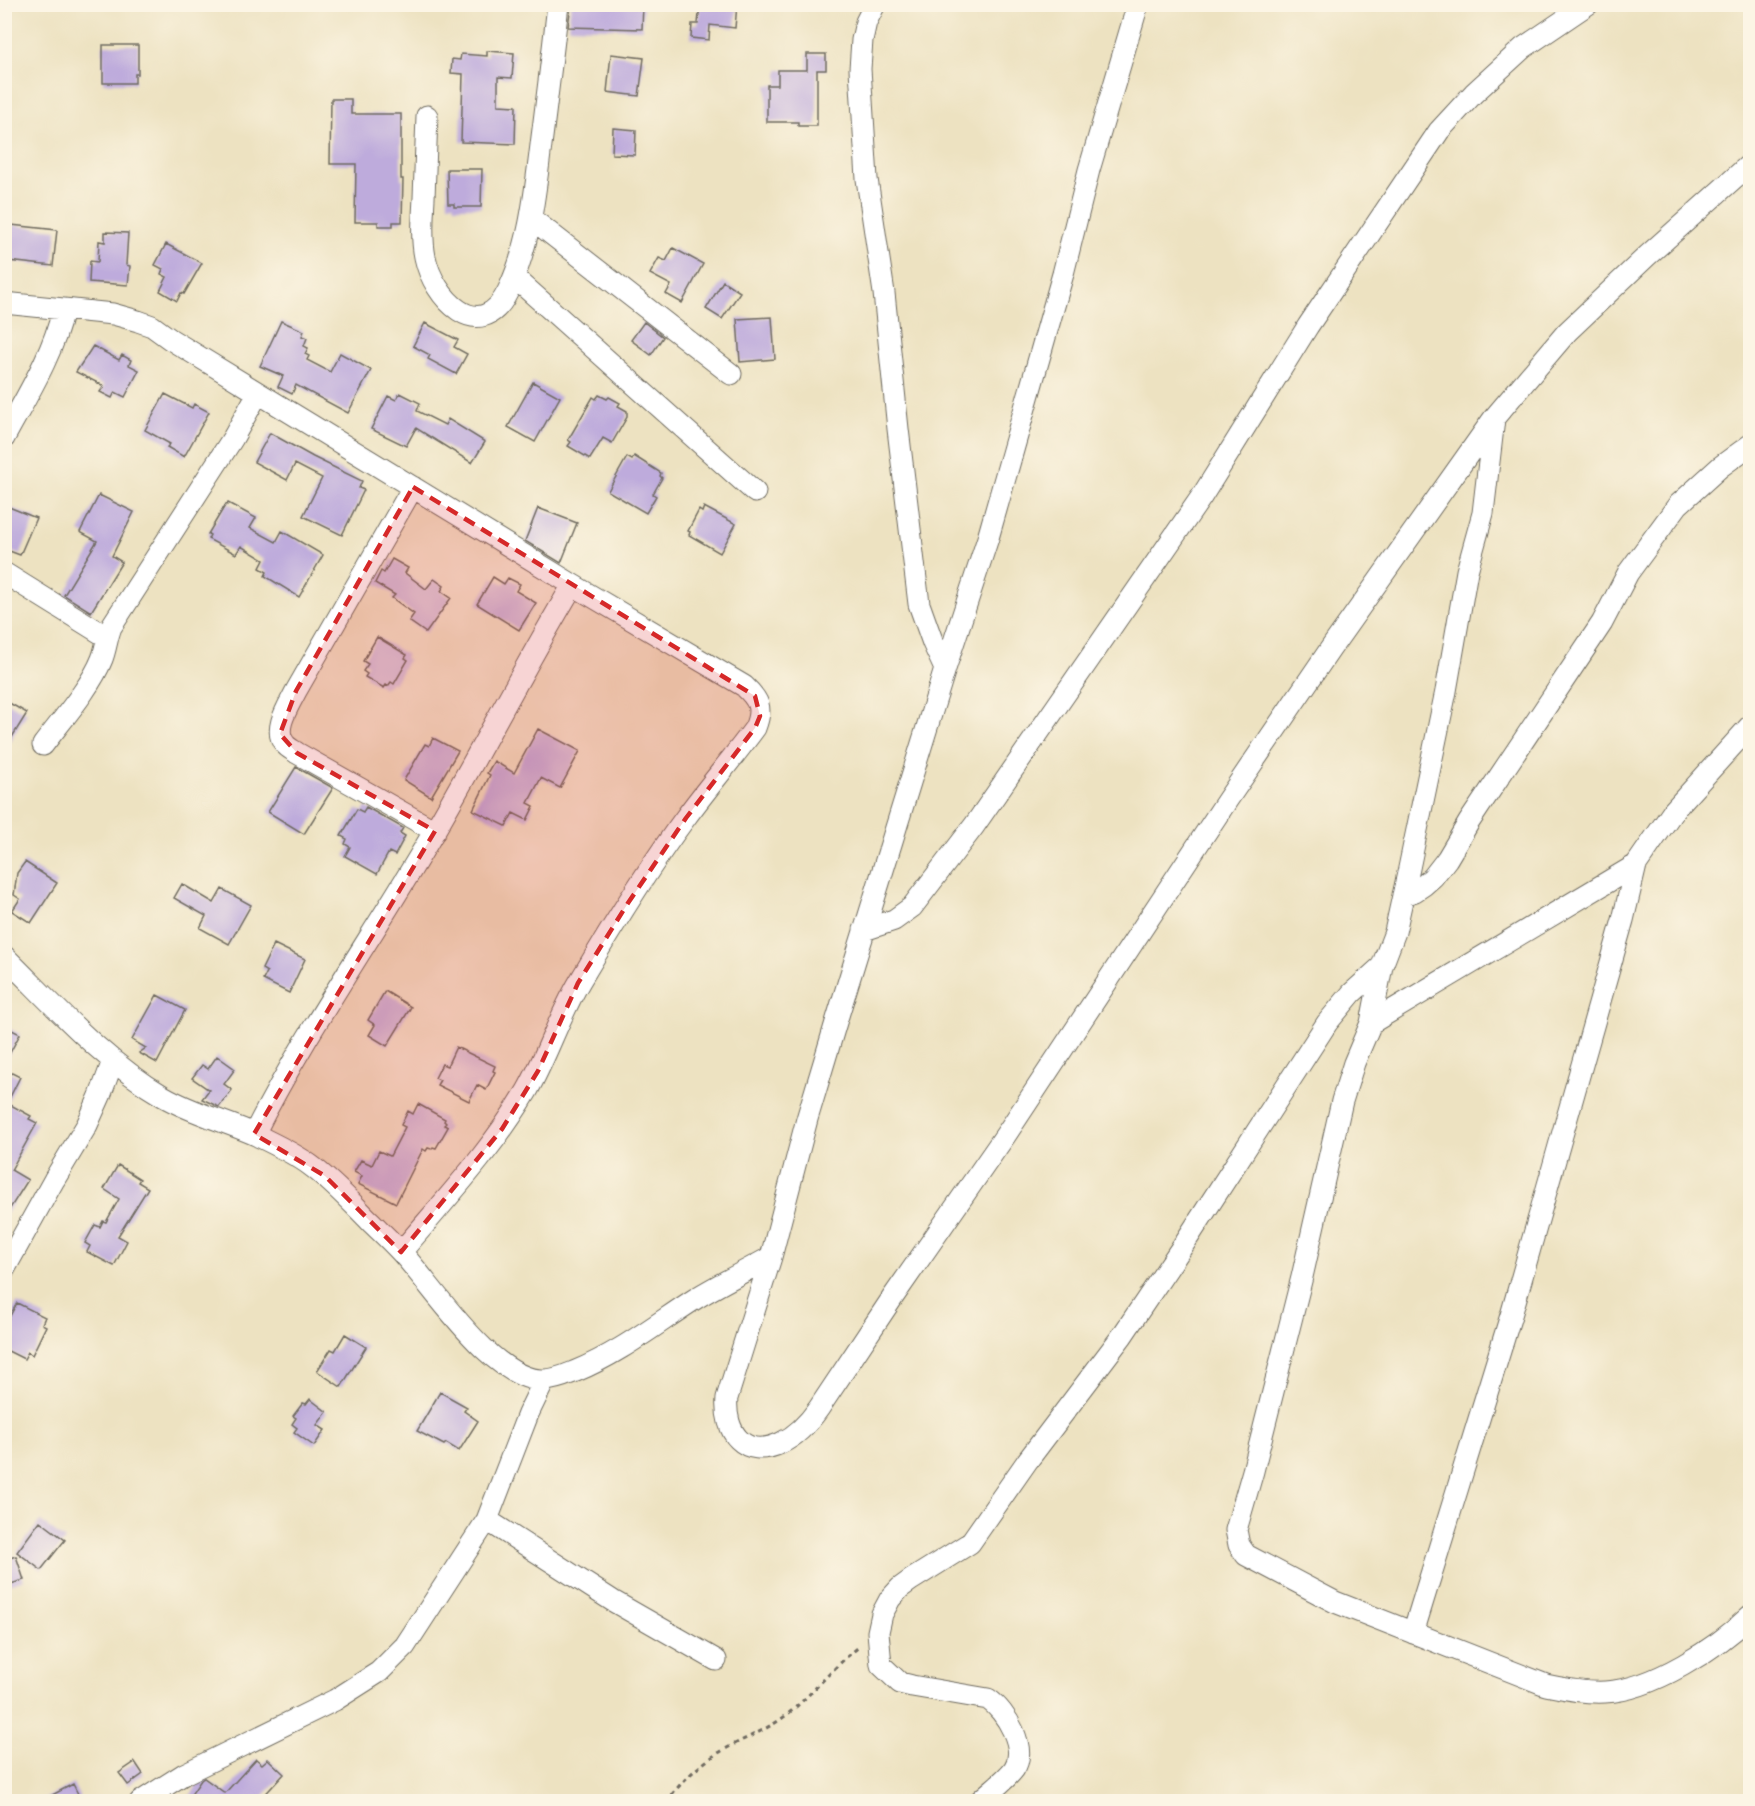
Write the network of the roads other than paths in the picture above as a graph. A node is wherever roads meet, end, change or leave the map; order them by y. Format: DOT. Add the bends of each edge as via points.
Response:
graph roads {
  1 [pos="558,4"];
  2 [pos="875,4"];
  3 [pos="1138,4"];
  4 [pos="1588,4"];
  5 [pos="427,116"];
  6 [pos="1750,164"];
  7 [pos="532,219"];
  8 [pos="514,277"];
  9 [pos="4,303"];
  10 [pos="63,310"];
  11 [pos="731,374"];
  12 [pos="258,393"];
  13 [pos="1494,418"];
  14 [pos="4,438"];
  15 [pos="1750,446"];
  16 [pos="413,487"];
  17 [pos="755,492"];
  18 [pos="4,573"];
  19 [pos="573,585"];
  20 [pos="107,637"];
  21 [pos="945,669"];
  22 [pos="1750,726"];
  23 [pos="43,745"];
  24 [pos="435,831"];
  25 [pos="1636,866"];
  26 [pos="1403,895"];
  27 [pos="864,930"];
  28 [pos="4,956"];
  29 [pos="1382,966"];
  30 [pos="1371,1023"];
  31 [pos="112,1061"];
  32 [pos="254,1134"];
  33 [pos="401,1252"];
  34 [pos="771,1257"];
  35 [pos="4,1270"];
  36 [pos="544,1381"];
  37 [pos="488,1520"];
  38 [pos="1750,1616"];
  39 [pos="1413,1633"];
  40 [pos="716,1660"];
  41 [pos="140,1802"];
  42 [pos="979,1802"];
  1 -- 7 [label="street"];
  2 -- 21 [label="street" via="866,22 860,69 867,179 884,293 919,604"];
  3 -- 21 [label="street" via="988,538"];
  4 -- 27 [label="street" via="1523,48 1439,131 1308,326 1202,496 974,826 912,907 894,920"];
  5 -- 8 [label="street" via="423,236 430,276 454,307 478,317 488,315 504,299"];
  6 -- 13 [label="street" via="1567,332"];
  7 -- 8 [label="street"];
  7 -- 11 [label="street"];
  8 -- 17 [label="street"];
  9 -- 10 [label="street"];
  10 -- 12 [label="street" via="113,314 138,321"];
  10 -- 14 [label="street" via="49,352"];
  12 -- 16 [label="street"];
  12 -- 20 [label="street"];
  13 -- 26 [label="street" via="1483,513 1467,571"];
  13 -- 34 [label="street" via="1234,789 1007,1133 819,1408 781,1443 754,1448 742,1444 733,1434 726,1398"];
  15 -- 26 [label="street" via="1678,505 1628,573 1602,623 1447,859 1424,885"];
  16 -- 19 [label="street"];
  16 -- 24 [label="street" via="310,664 289,705 280,734 297,753"];
  18 -- 20 [label="street"];
  19 -- 24 [label="street"];
  19 -- 33 [label="street" via="744,686 755,696 760,716 628,903 578,983 538,1071 502,1130"];
  20 -- 23 [label="street" via="98,668"];
  21 -- 27 [label="street"];
  22 -- 25 [label="street" via="1674,810"];
  24 -- 32 [label="street" via="280,1083"];
  25 -- 30 [label="street"];
  25 -- 39 [label="street" via="1512,1312"];
  26 -- 29 [label="street"];
  27 -- 34 [label="street" via="807,1119"];
  28 -- 31 [label="street"];
  29 -- 30 [label="street"];
  29 -- 42 [label="street" via="1327,1023 1122,1336 970,1543 900,1588 882,1614 878,1632 881,1665 900,1683 988,1700 1005,1716 1016,1738 1015,1768"];
  30 -- 39 [label="street" via="1342,1101 1236,1535 1241,1549 1252,1558 1335,1602"];
  31 -- 32 [label="street" via="163,1096"];
  31 -- 35 [label="street" via="87,1125"];
  32 -- 33 [label="street" via="325,1176"];
  33 -- 36 [label="street" via="468,1334 517,1373"];
  34 -- 36 [label="street" via="697,1298 627,1346 584,1368"];
  36 -- 37 [label="street"];
  37 -- 40 [label="street" via="613,1601"];
  37 -- 41 [label="street" via="405,1646 379,1672 335,1700 184,1774"];
  38 -- 39 [label="street" via="1738,1628 1658,1678 1632,1689 1606,1692 1546,1685"];
}
